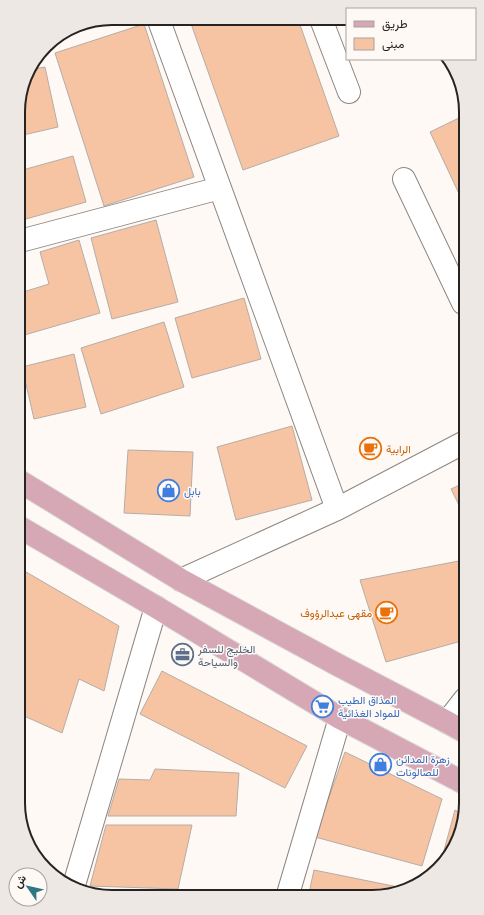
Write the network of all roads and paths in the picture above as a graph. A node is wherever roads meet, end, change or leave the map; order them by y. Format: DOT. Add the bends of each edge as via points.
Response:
graph roads {
  1 [pos="161,25"];
  2 [pos="323,25"];
  3 [pos="349,92"];
  4 [pos="404,179"];
  5 [pos="220,188"];
  6 [pos="25,240"];
  7 [pos="459,297"];
  8 [pos="459,445"];
  9 [pos="25,482"];
  10 [pos="337,509"];
  11 [pos="25,530"];
  12 [pos="181,580"];
  13 [pos="156,607"];
  14 [pos="340,718"];
  15 [pos="456,727"];
  16 [pos="459,780"];
  17 [pos="75,882"];
  18 [pos="289,890"];
  1 -- 5 [label="street"];
  2 -- 3 [label="street"];
  4 -- 7 [label="street"];
  5 -- 6 [label="street"];
  5 -- 10 [label="street"];
  8 -- 10 [label="street"];
  9 -- 12 [label="main road"];
  10 -- 12 [label="street"];
  11 -- 13 [label="main road"];
  12 -- 15 [label="main road"];
  13 -- 14 [label="main road"];
  13 -- 17 [label="street"];
  14 -- 16 [label="main road"];
  14 -- 18 [label="street"];
}
